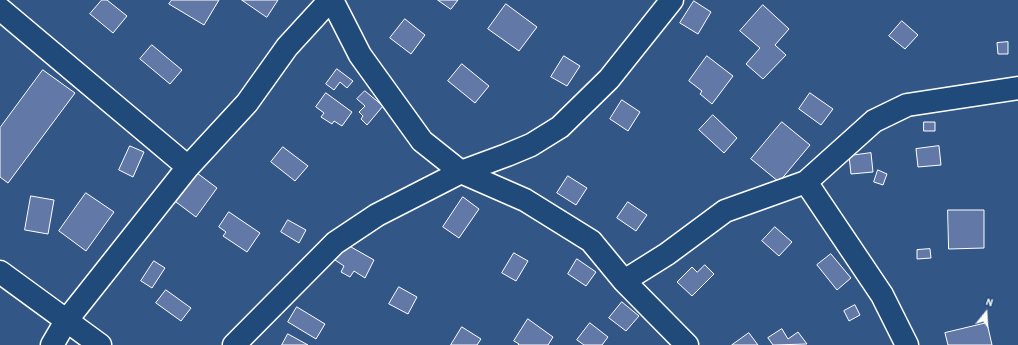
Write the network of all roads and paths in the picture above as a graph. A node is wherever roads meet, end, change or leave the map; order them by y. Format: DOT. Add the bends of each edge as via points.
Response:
graph roads {
  1 [pos="331,0"];
  2 [pos="672,0"];
  3 [pos="0,9"];
  4 [pos="1018,88"];
  5 [pos="188,167"];
  6 [pos="460,172"];
  7 [pos="806,182"];
  8 [pos="0,272"];
  9 [pos="624,281"];
  10 [pos="66,321"];
  11 [pos="52,345"];
  12 [pos="100,345"];
  13 [pos="234,345"];
  14 [pos="687,345"];
  15 [pos="907,345"];
  1 -- 5 [label="street" via="287,47 247,103"];
  1 -- 6 [label="street" via="360,55 422,141"];
  2 -- 6 [label="street" via="609,79 560,127 531,145"];
  3 -- 5 [label="street"];
  4 -- 7 [label="street" via="907,105 874,121"];
  5 -- 10 [label="street"];
  6 -- 9 [label="street" via="525,200 591,241"];
  6 -- 13 [label="street" via="377,215 335,243"];
  7 -- 9 [label="street" via="725,211 667,254"];
  7 -- 15 [label="street" via="882,295"];
  8 -- 10 [label="street"];
  9 -- 14 [label="street"];
  10 -- 11 [label="street"];
  10 -- 12 [label="street"];
}
